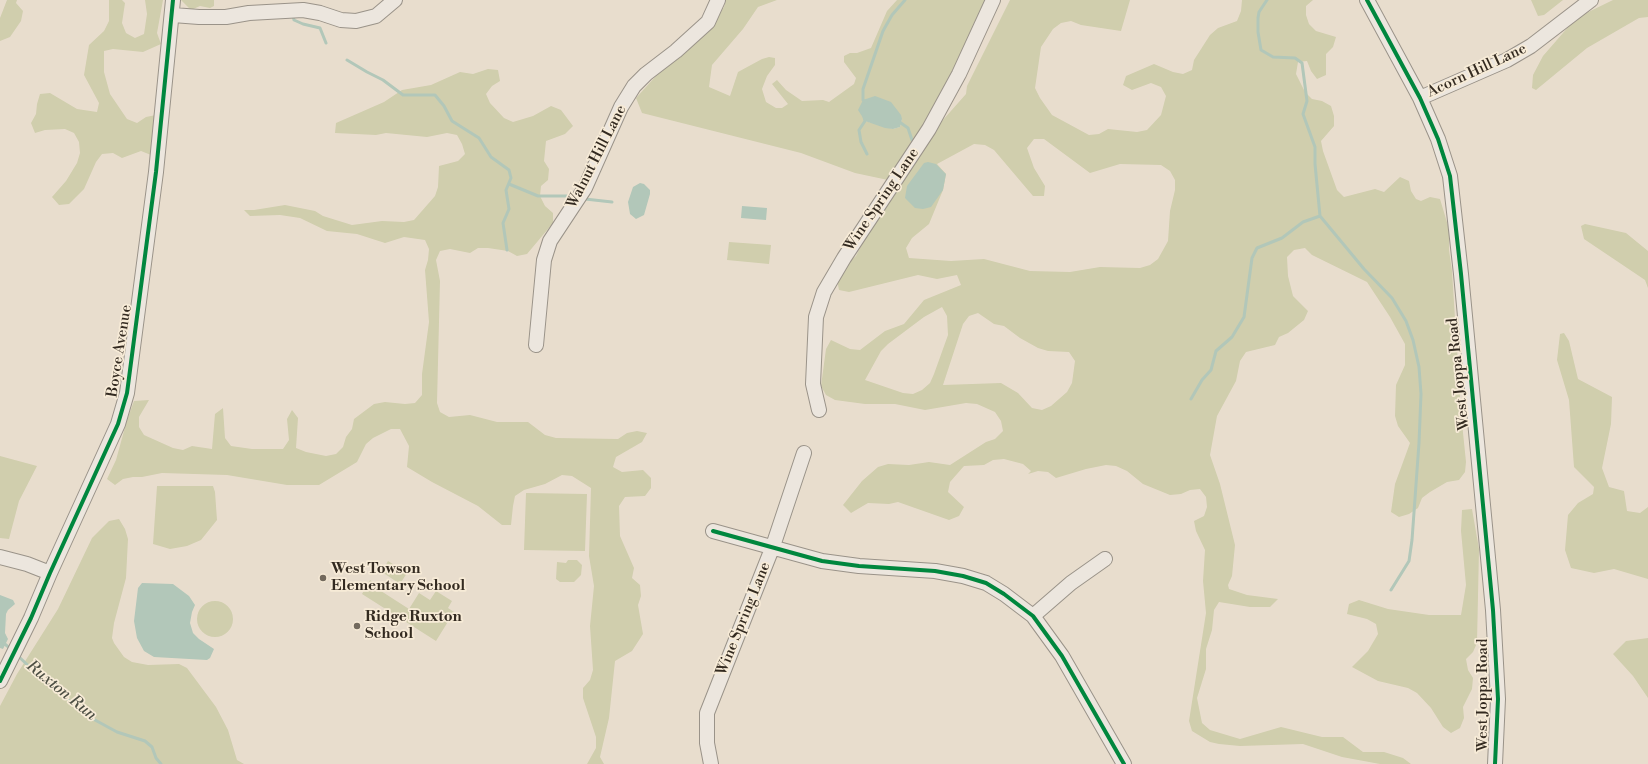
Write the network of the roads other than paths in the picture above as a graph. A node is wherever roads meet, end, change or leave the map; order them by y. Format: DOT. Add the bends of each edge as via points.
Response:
graph roads {
  1 [pos="173,0"];
  2 [pos="395,0"];
  3 [pos="718,0"];
  4 [pos="993,0"];
  5 [pos="1367,0"];
  6 [pos="1591,0"];
  7 [pos="173,14"];
  8 [pos="1420,98"];
  9 [pos="536,345"];
  10 [pos="819,410"];
  11 [pos="804,453"];
  12 [pos="713,530"];
  13 [pos="773,546"];
  14 [pos="0,557"];
  15 [pos="1105,559"];
  16 [pos="50,573"];
  17 [pos="1033,616"];
  18 [pos="0,681"];
  19 [pos="711,764"];
  20 [pos="1124,764"];
  21 [pos="1495,764"];
  1 -- 7 [label="street, Boyce Avenue"];
  2 -- 7 [label="street" via="376,16 356,21 341,20 303,10 226,17"];
  3 -- 9 [label="street, Walnut Hill Lane" via="708,22 634,86 621,107 585,188 550,241 544,260"];
  4 -- 10 [label="street, Wine Spring Lane" via="959,74 929,129 824,292 816,318 812,384"];
  5 -- 8 [label="street, West Joppa Road"];
  6 -- 8 [label="street, Acorn Hill Lane" via="1531,46 1507,60"];
  7 -- 16 [label="street, Boyce Avenue" via="156,172 127,393 118,424"];
  8 -- 21 [label="street, West Joppa Road" via="1444,155 1454,203 1493,610 1498,699"];
  11 -- 13 [label="street, Wine Spring Lane"];
  12 -- 13 [label="street"];
  13 -- 17 [label="street" via="822,561 963,576 986,583"];
  13 -- 19 [label="street, Wine Spring Lane" via="707,712 707,743"];
  14 -- 16 [label="street"];
  15 -- 17 [label="street" via="1071,583"];
  16 -- 18 [label="street, Boyce Avenue"];
  17 -- 20 [label="street" via="1062,656"];
}
